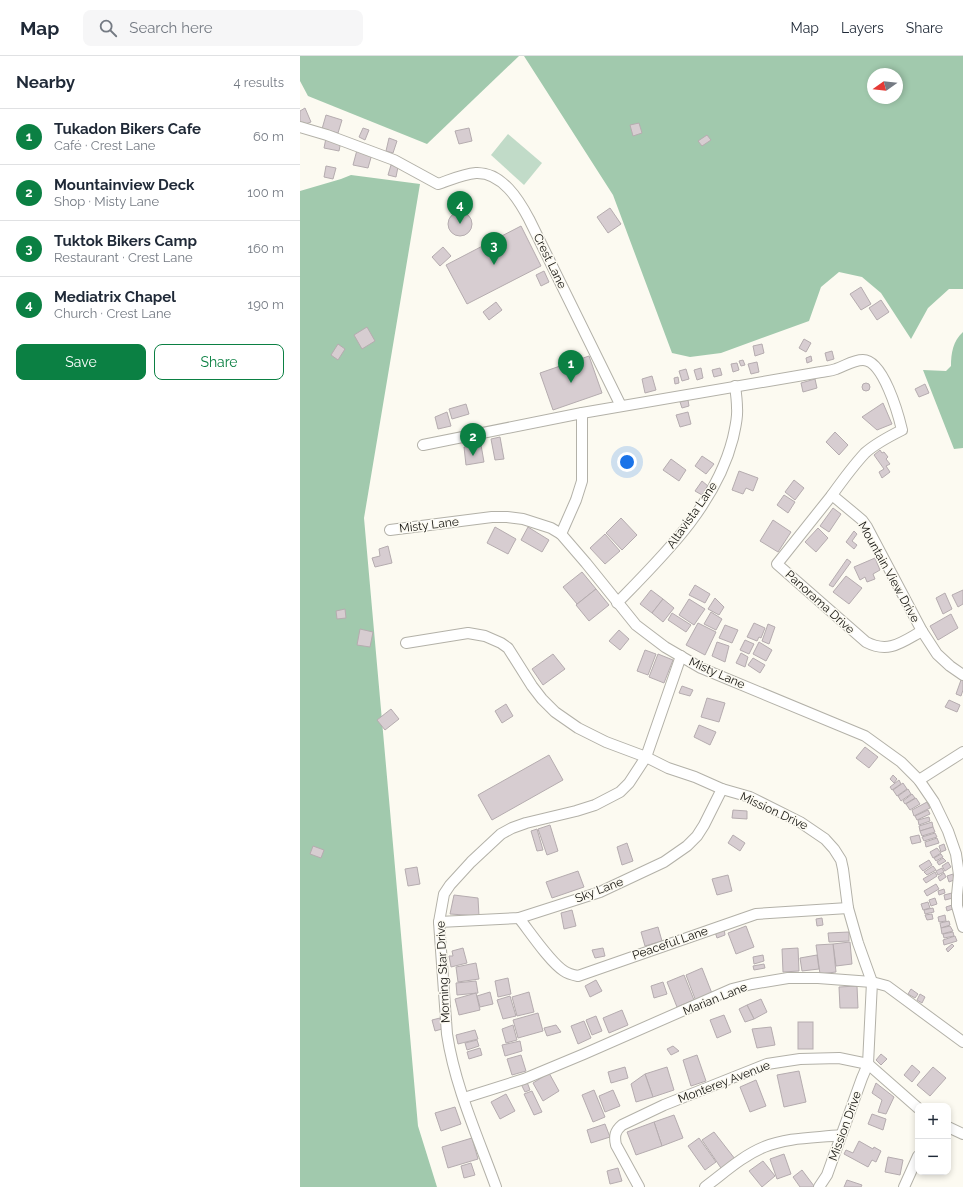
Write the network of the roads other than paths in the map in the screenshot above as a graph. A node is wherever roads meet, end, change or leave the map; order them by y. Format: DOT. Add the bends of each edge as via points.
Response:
graph roads {
  1 [pos="300,127"];
  2 [pos="735,386"];
  3 [pos="621,406"];
  4 [pos="582,413"];
  5 [pos="423,445"];
  6 [pos="832,495"];
  7 [pos="390,530"];
  8 [pos="561,534"];
  9 [pos="617,603"];
  10 [pos="922,630"];
  11 [pos="406,644"];
  12 [pos="680,656"];
  13 [pos="963,675"];
  14 [pos="963,752"];
  15 [pos="646,757"];
  16 [pos="919,780"];
  17 [pos="722,789"];
  18 [pos="961,874"];
  19 [pos="848,908"];
  20 [pos="519,918"];
  21 [pos="439,922"];
  22 [pos="963,927"];
  23 [pos="872,982"];
  24 [pos="963,1042"];
  25 [pos="868,1064"];
  26 [pos="464,1098"];
  27 [pos="915,1105"];
  28 [pos="951,1128"];
  29 [pos="963,1134"];
  30 [pos="841,1136"];
  31 [pos="915,1163"];
  32 [pos="496,1187"];
  33 [pos="639,1187"];
  34 [pos="705,1187"];
  35 [pos="819,1187"];
  36 [pos="904,1187"];
  1 -- 3 [label="street, Crest Lane" via="394,160 438,184 480,173 500,181 514,195 529,219"];
  2 -- 3 [label="street"];
  2 -- 6 [label="street" via="835,369 856,361 864,360 876,367 894,400 902,430 866,453"];
  2 -- 9 [label="street, Altavista Lane" via="738,408 736,423 726,459 716,482 683,532"];
  3 -- 4 [label="street"];
  4 -- 5 [label="street"];
  4 -- 8 [label="street" via="582,481"];
  6 -- 10 [label="street, Mountain View Drive" via="867,527"];
  6 -- 10 [label="street, Panorama Drive" via="777,564 872,646 893,646"];
  7 -- 8 [label="street, Misty Lane" via="507,517 551,528"];
  8 -- 9 [label="street, Misty Lane"];
  9 -- 12 [label="street, Misty Lane" via="636,624"];
  10 -- 13 [label="street, Mountain View Drive" via="937,654"];
  11 -- 15 [label="street, Mission Drive" via="468,634 485,636 501,643 508,648 532,686 555,712 578,728 606,742"];
  12 -- 15 [label="street, Morning Star Drive"];
  12 -- 16 [label="street, Misty Lane" via="702,668 865,736 901,762"];
  14 -- 16 [label="street"];
  15 -- 17 [label="street, Mission Drive"];
  15 -- 21 [label="street, Morning Star Drive" via="629,783 608,799 576,811 526,823 501,834 450,885 444,894"];
  16 -- 18 [label="street, Misty Lane" via="934,802 948,831"];
  17 -- 19 [label="street, Mission Drive" via="750,797 769,806 825,839 841,860"];
  17 -- 20 [label="street, Sky Lane" via="697,836 674,855 600,892"];
  18 -- 22 [label="street, Misty Lane" via="956,896"];
  19 -- 20 [label="street, Peaceful Lane" via="756,914 578,976 563,971"];
  19 -- 23 [label="street, Mission Drive"];
  20 -- 21 [label="street, Sky Lane"];
  21 -- 26 [label="street, Morning Star Drive" via="449,1050"];
  23 -- 24 [label="street, Marian Lane" via="887,986"];
  23 -- 25 [label="street, Mission Drive"];
  23 -- 26 [label="street, Marian Lane" via="788,978 732,989 530,1076"];
  25 -- 27 [label="street, Monterey Avenue"];
  25 -- 30 [label="street, Mission Drive"];
  25 -- 33 [label="street, Monterey Avenue" via="839,1058 800,1059 767,1064 664,1105 622,1125 616,1130 616,1145"];
  26 -- 32 [label="street, Morning Star Drive"];
  28 -- 29 [label="street"];
  30 -- 34 [label="street" via="790,1140 765,1146 749,1154"];
  30 -- 35 [label="street, Mission Drive" via="827,1175"];
  31 -- 36 [label="street"];
}
